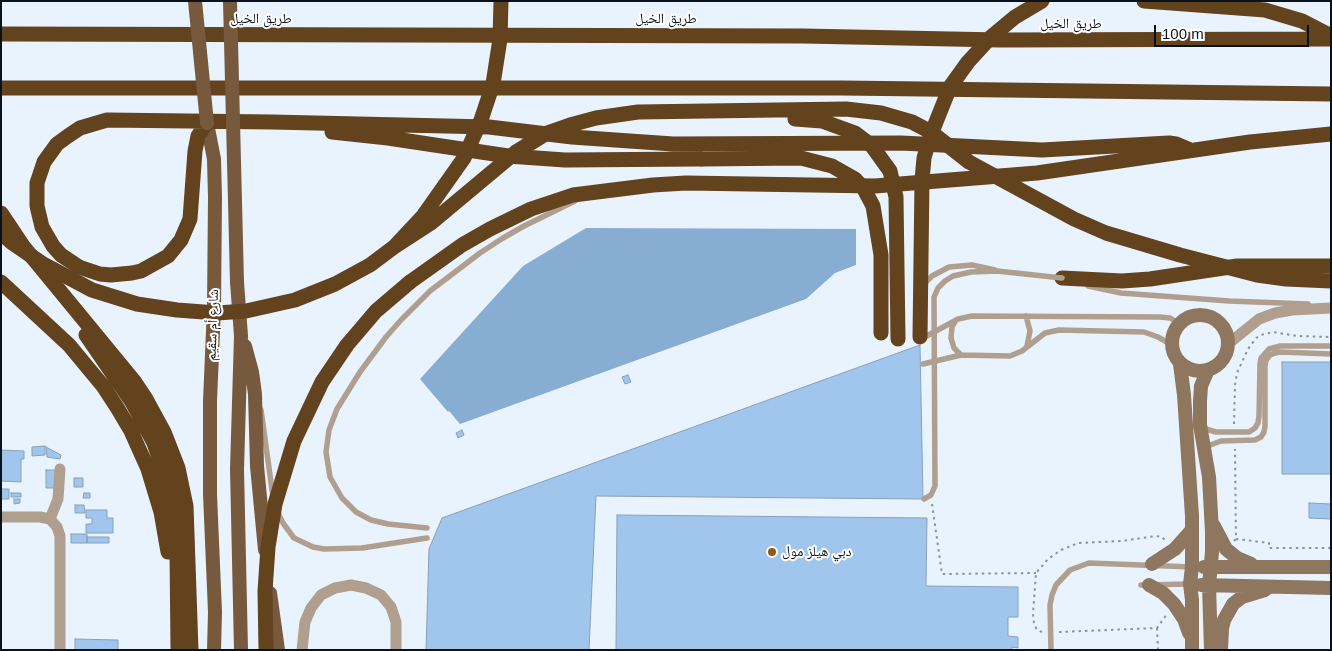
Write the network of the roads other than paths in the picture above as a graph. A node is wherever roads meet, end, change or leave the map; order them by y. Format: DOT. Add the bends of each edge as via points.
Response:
graph roads {
  1 [pos="195,1"];
  2 [pos="230,1"];
  3 [pos="501,1"];
  4 [pos="1042,1"];
  5 [pos="1144,1"];
  6 [pos="1,34"];
  7 [pos="1331,37"];
  8 [pos="1,88"];
  9 [pos="1331,94"];
  10 [pos="728,112"];
  11 [pos="272,122"];
  12 [pos="206,123"];
  13 [pos="1331,134"];
  14 [pos="1190,150"];
  15 [pos="597,191"];
  16 [pos="1,213"];
  17 [pos="1,233"];
  18 [pos="394,247"];
  19 [pos="1331,266"];
  20 [pos="997,271"];
  21 [pos="1062,278"];
  22 [pos="1331,281"];
  23 [pos="1,282"];
  24 [pos="62,293"];
  25 [pos="1331,307"];
  26 [pos="1026,316"];
  27 [pos="958,319"];
  28 [pos="1180,324"];
  29 [pos="881,333"];
  30 [pos="241,336"];
  31 [pos="919,337"];
  32 [pos="898,339"];
  33 [pos="1228,344"];
  34 [pos="1172,345"];
  35 [pos="1027,346"];
  36 [pos="1331,346"];
  37 [pos="1331,354"];
  38 [pos="961,355"];
  39 [pos="923,364"];
  40 [pos="1180,364"];
  41 [pos="1208,370"];
  42 [pos="255,394"];
  43 [pos="1200,425"];
  44 [pos="1205,448"];
  45 [pos="60,469"];
  46 [pos="924,499"];
  47 [pos="1,517"];
  48 [pos="50,520"];
  49 [pos="1212,520"];
  50 [pos="427,528"];
  51 [pos="1192,530"];
  52 [pos="427,538"];
  53 [pos="1152,564"];
  54 [pos="1192,567"];
  55 [pos="1212,567"];
  56 [pos="1257,567"];
  57 [pos="1331,567"];
  58 [pos="1190,584"];
  59 [pos="1145,585"];
  60 [pos="1209,585"];
  61 [pos="1274,587"];
  62 [pos="1331,588"];
  63 [pos="177,596"];
  64 [pos="1192,647"];
  65 [pos="60,650"];
  66 [pos="178,650"];
  67 [pos="191,650"];
  68 [pos="214,650"];
  69 [pos="241,650"];
  70 [pos="266,650"];
  71 [pos="278,650"];
  72 [pos="302,650"];
  73 [pos="396,650"];
  74 [pos="1051,650"];
  75 [pos="1211,650"];
  76 [pos="1221,650"];
  1 -- 12 [label="main road, شارع أم سقيم, bridge"];
  2 -- 30 [label="main road, شارع أم سقيم, bridge"];
  3 -- 18 [label="highway, bridge" via="495,73 476,133 446,185"];
  4 -- 31 [label="highway, bridge" via="1015,17 968,62 950,87 930,137 922,180"];
  5 -- 7 [label="highway" via="1265,10 1302,21"];
  6 -- 7 [label="highway, طريق الخيل" via="803,36 1000,40"];
  8 -- 9 [label="highway" via="842,88"];
  10 -- 18 [label="highway, bridge" via="624,113 583,121 547,133 516,152 431,223"];
  10 -- 22 [label="highway, bridge" via="846,109 891,116 925,129 969,162 1098,230 1257,275"];
  10 -- 32 [label="highway, bridge" via="834,124 855,133 879,153 890,171 896,198"];
  11 -- 12 [label="highway" via="121,120 80,128 50,153 37,183 39,216 53,246 80,267 111,275 141,271 168,256 182,240 190,219 195,150 198,136"];
  11 -- 14 [label="highway" via="489,127 572,138 673,144 901,143 1042,150 1169,143"];
  11 -- 29 [label="highway, bridge" via="294,128 508,156 594,161 802,158 826,163 855,179 870,200 881,255"];
  12 -- 68 [label="main road, شارع أم سقيم" via="214,159 210,401"];
  13 -- 14 [label="highway"];
  14 -- 15 [label="highway" via="1038,174 875,186 686,183"];
  15 -- 50 [label="lane" via="508,234 430,291 382,343 337,409 329,430 326,452 330,477 342,498 356,512 371,520"];
  15 -- 70 [label="highway, bridge" via="544,204 462,245 376,311 347,345 322,382 294,441 280,483 270,533 265,591"];
  16 -- 24 [label="highway"];
  17 -- 18 [label="highway, bridge" via="43,264 92,290 137,304 199,312 246,311 295,300 353,276"];
  19 -- 21 [label="highway" via="1237,266 1122,281"];
  20 -- 21 [label="lane, bridge"];
  20 -- 31 [label="lane, bridge" via="959,266 949,267 932,276 924,283 916,301"];
  20 -- 46 [label="lane, bridge" via="953,276 938,288 934,297 935,486 931,495"];
  21 -- 25 [label="lane" via="1121,293"];
  23 -- 63 [label="highway" via="87,365 131,431 161,512"];
  24 -- 63 [label="highway" via="82,330 132,402 159,458 174,518"];
  24 -- 67 [label="highway" via="142,393 172,450 187,515"];
  25 -- 33 [label="street" via="1275,313 1259,319"];
  26 -- 27 [label="lane"];
  26 -- 28 [label="lane" via="1160,317"];
  26 -- 35 [label="lane" via="1030,331"];
  27 -- 31 [label="lane"];
  27 -- 38 [label="lane" via="952,328 951,338"];
  28 -- 33 [label="main road" via="1188,318 1206,316 1222,326"];
  28 -- 34 [label="main road" via="1172,337"];
  30 -- 42 [label="main road"];
  30 -- 69 [label="main road, شارع أم سقيم" via="237,469"];
  33 -- 41 [label="main road" via="1222,360"];
  34 -- 35 [label="lane" via="1144,332 1059,330 1045,333"];
  34 -- 40 [label="main road"];
  35 -- 38 [label="lane" via="1010,356"];
  36 -- 43 [label="lane" via="1274,347 1264,353 1260,364 1258,423 1249,432 1216,432"];
  37 -- 44 [label="lane" via="1275,352 1270,355 1266,360 1265,426 1261,437 1222,441"];
  38 -- 39 [label="lane"];
  40 -- 41 [label="main road" via="1190,370"];
  40 -- 51 [label="main road"];
  41 -- 43 [label="main road" via="1200,394"];
  42 -- 52 [label="lane" via="263,417 275,506 294,538 313,547 336,549"];
  42 -- 71 [label="main road" via="261,518"];
  43 -- 44 [label="main road"];
  44 -- 49 [label="main road"];
  45 -- 48 [label="street" via="58,500"];
  47 -- 48 [label="street"];
  48 -- 65 [label="street" via="57,526 60,536"];
  49 -- 55 [label="main road"];
  49 -- 56 [label="main road" via="1226,549"];
  51 -- 53 [label="main road" via="1175,549"];
  51 -- 54 [label="main road"];
  53 -- 54 [label="lane"];
  53 -- 74 [label="lane" via="1089,563 1070,570 1052,595"];
  54 -- 55 [label="main road"];
  54 -- 58 [label="main road"];
  55 -- 56 [label="main road"];
  55 -- 60 [label="main road"];
  56 -- 57 [label="main road"];
  58 -- 59 [label="lane"];
  58 -- 60 [label="main road"];
  58 -- 64 [label="main road"];
  59 -- 64 [label="main road" via="1162,593 1174,604 1184,619"];
  60 -- 61 [label="main road"];
  60 -- 75 [label="main road"];
  61 -- 62 [label="main road"];
  61 -- 76 [label="main road" via="1233,604 1224,620"];
  63 -- 66 [label="highway"];
  72 -- 73 [label="street" via="311,608 335,588 350,585 380,595 391,607 396,622"];
}
